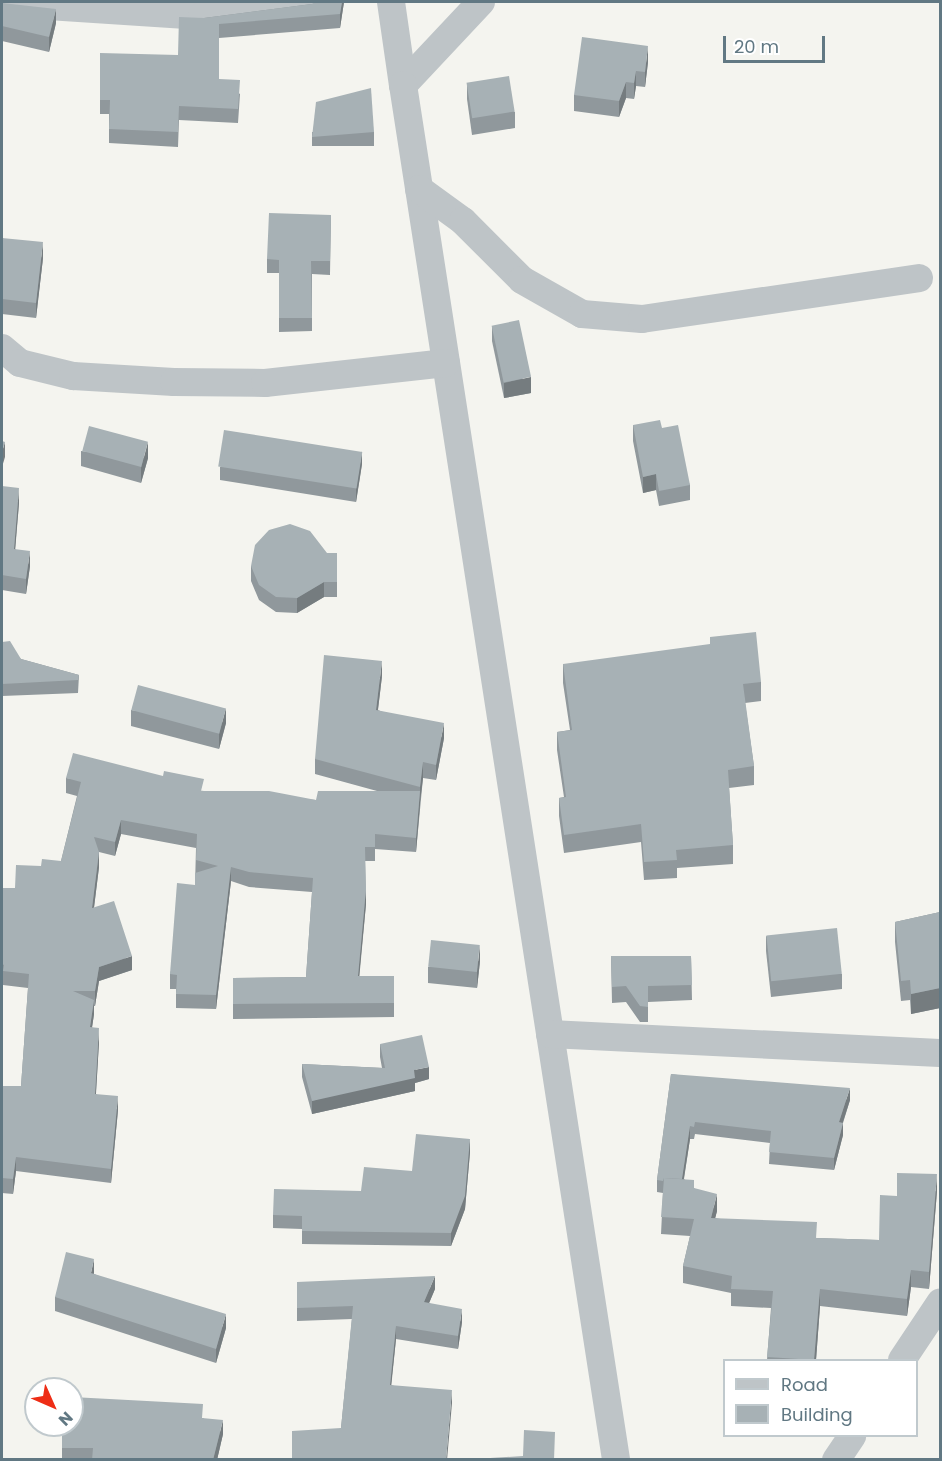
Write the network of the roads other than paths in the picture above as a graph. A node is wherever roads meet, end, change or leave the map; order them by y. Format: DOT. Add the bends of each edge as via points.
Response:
graph roads {
  1 [pos="309,2"];
  2 [pos="391,2"];
  3 [pos="481,2"];
  4 [pos="2,3"];
  5 [pos="403,85"];
  6 [pos="419,189"];
  7 [pos="919,278"];
  8 [pos="2,348"];
  9 [pos="446,363"];
  10 [pos="550,1034"];
  11 [pos="940,1053"];
  12 [pos="940,1303"];
  13 [pos="903,1359"];
  14 [pos="851,1437"];
  15 [pos="616,1460"];
  16 [pos="836,1460"];
  1 -- 4 [label="street" via="201,16"];
  2 -- 5 [label="street"];
  3 -- 5 [label="street"];
  5 -- 6 [label="street"];
  6 -- 7 [label="street" via="463,221 522,280 582,314 642,319"];
  6 -- 9 [label="street"];
  8 -- 9 [label="street" via="20,363 73,376 174,382 265,384"];
  9 -- 10 [label="street"];
  10 -- 11 [label="street"];
  10 -- 15 [label="street"];
  12 -- 13 [label="street"];
  14 -- 16 [label="street"];
}
